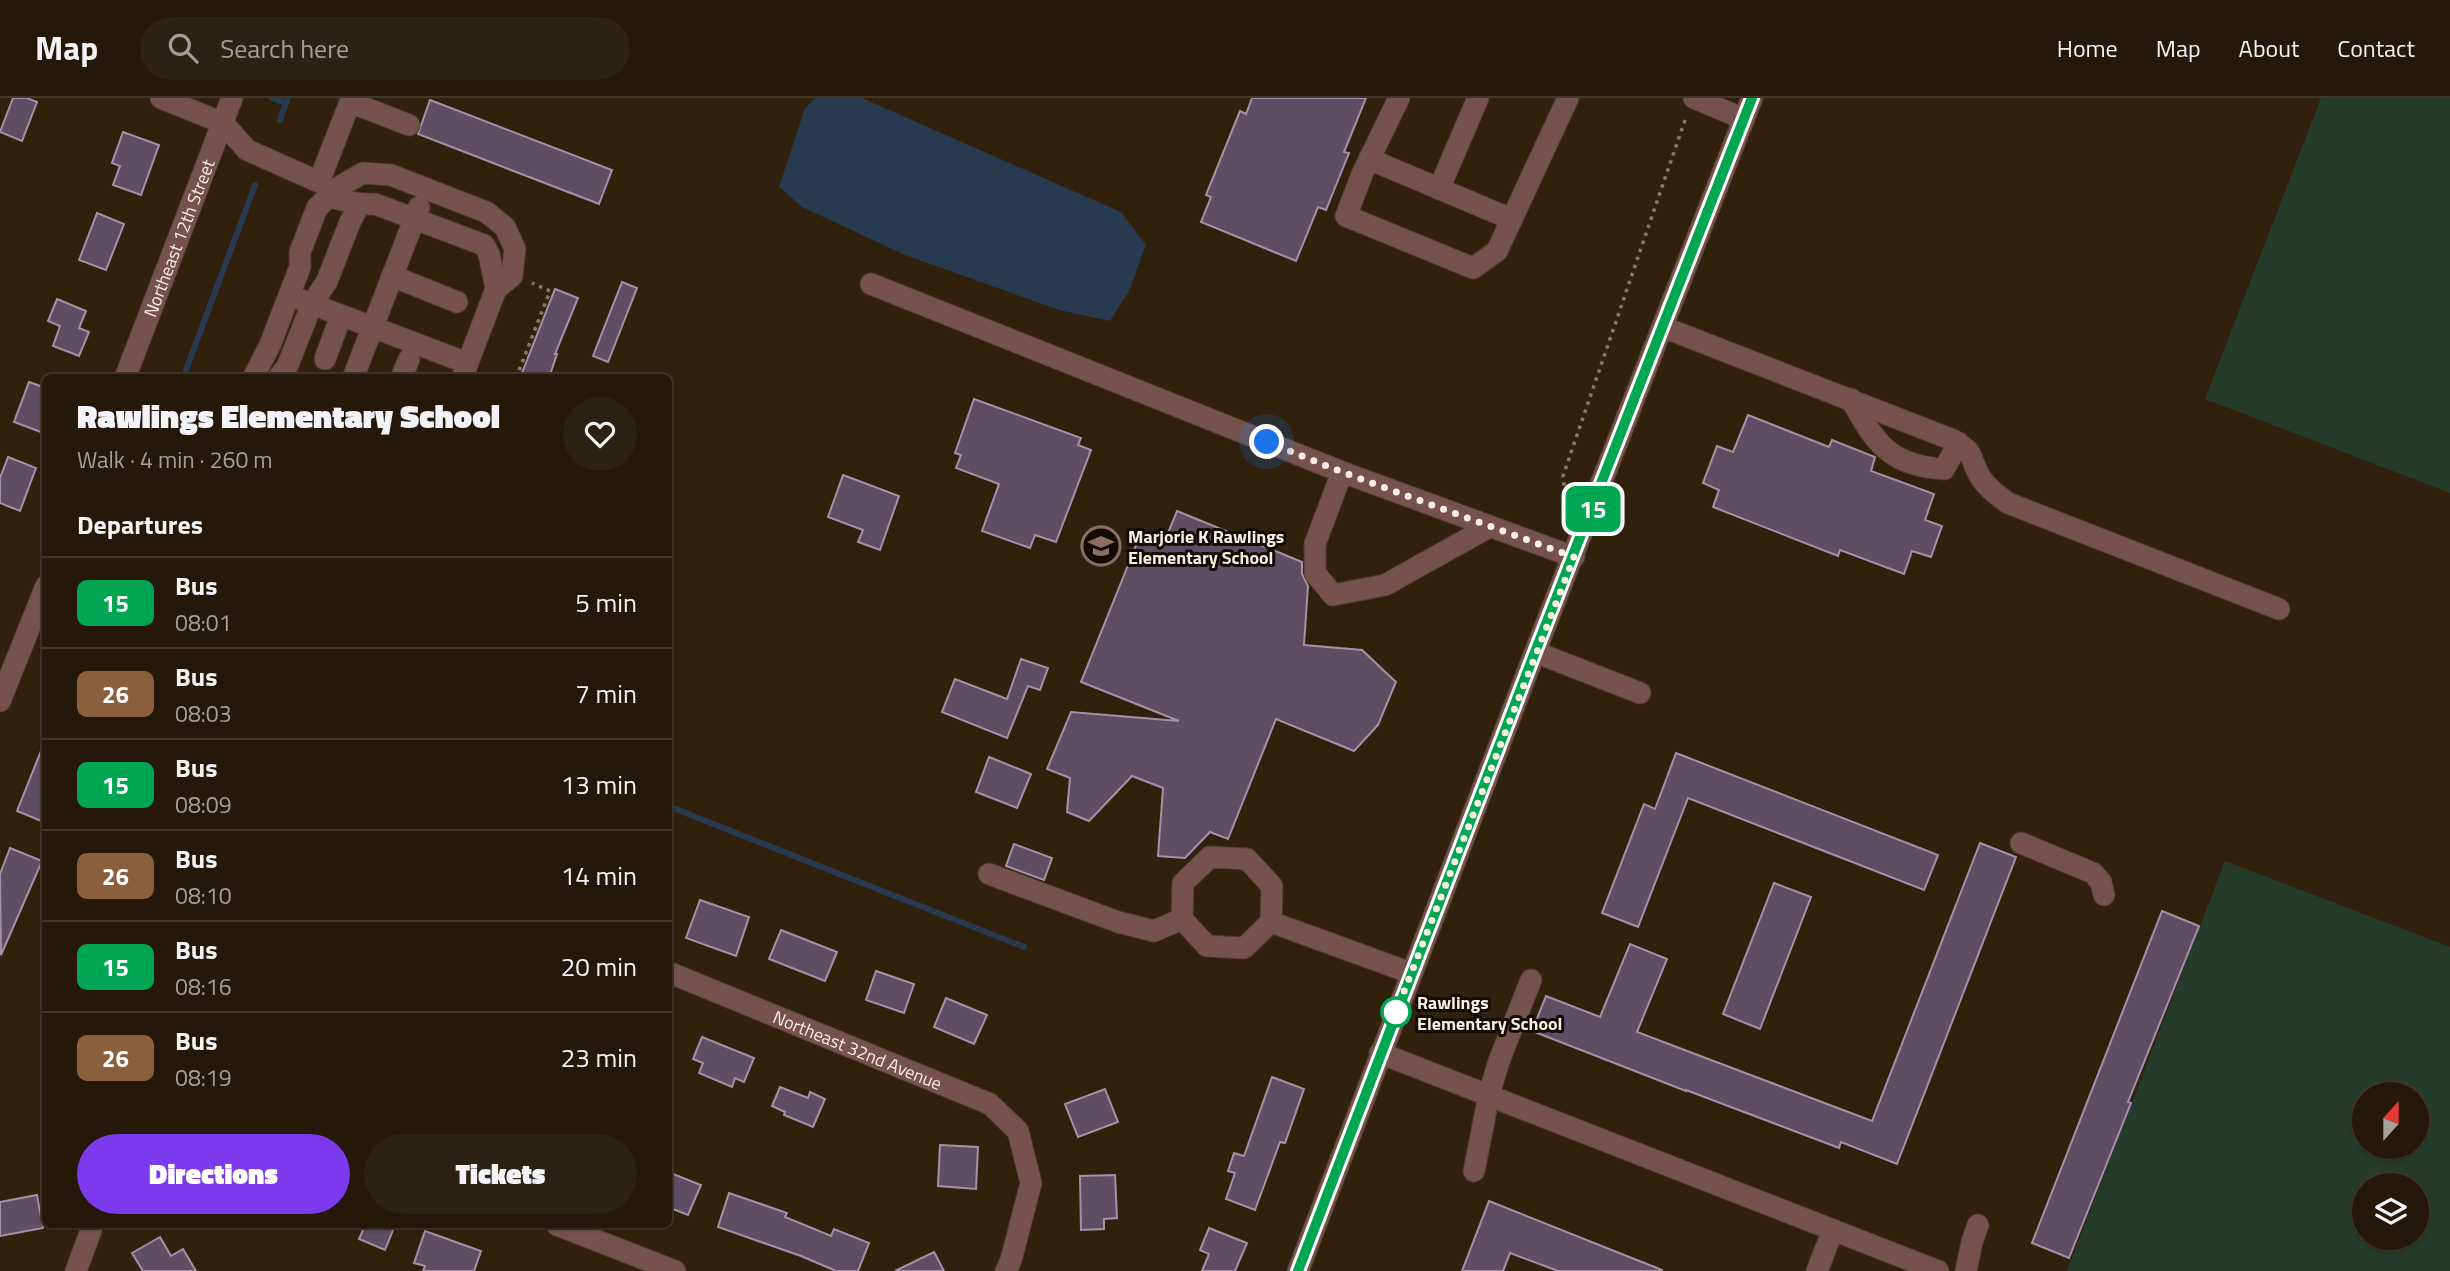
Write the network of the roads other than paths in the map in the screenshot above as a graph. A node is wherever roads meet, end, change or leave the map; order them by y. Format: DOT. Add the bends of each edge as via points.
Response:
graph roads {
  1 [pos="161,98"];
  2 [pos="232,98"];
  3 [pos="1399,98"];
  4 [pos="1478,98"];
  5 [pos="1567,98"];
  6 [pos="1752,98"];
  7 [pos="1691,105"];
  8 [pos="1744,119"];
  9 [pos="223,122"];
  10 [pos="409,125"];
  11 [pos="1369,159"];
  12 [pos="426,188"];
  13 [pos="328,189"];
  14 [pos="1439,189"];
  15 [pos="360,204"];
  16 [pos="415,218"];
  17 [pos="1511,219"];
  18 [pos="393,276"];
  19 [pos="871,284"];
  20 [pos="496,289"];
  21 [pos="289,295"];
  22 [pos="457,302"];
  23 [pos="312,304"];
  24 [pos="341,316"];
  25 [pos="1663,327"];
  26 [pos="373,328"];
  27 [pos="325,359"];
  28 [pos="464,371"];
  29 [pos="127,374"];
  30 [pos="255,374"];
  31 [pos="281,374"];
  32 [pos="355,374"];
  33 [pos="1851,399"];
  34 [pos="1959,443"];
  35 [pos="1342,472"];
  36 [pos="1489,527"];
  37 [pos="1574,557"];
  38 [pos="42,596"];
  39 [pos="2279,609"];
  40 [pos="1535,652"];
  41 [pos="1640,693"];
  42 [pos="0,701"];
  43 [pos="2021,843"];
  44 [pos="989,874"];
  45 [pos="2104,895"];
  46 [pos="1182,919"];
  47 [pos="1271,922"];
  48 [pos="1411,973"];
  49 [pos="672,974"];
  50 [pos="1531,980"];
  51 [pos="1380,1053"];
  52 [pos="1489,1095"];
  53 [pos="1474,1171"];
  54 [pos="1978,1225"];
  55 [pos="92,1228"];
  56 [pos="565,1228"];
  57 [pos="1833,1230"];
  58 [pos="76,1271"];
  59 [pos="675,1271"];
  60 [pos="1006,1271"];
  61 [pos="1298,1271"];
  62 [pos="1818,1271"];
  63 [pos="1938,1271"];
  64 [pos="1966,1271"];
  1 -- 9 [label="street"];
  2 -- 9 [label="street, Northeast 12th Street"];
  3 -- 11 [label="street"];
  4 -- 14 [label="street"];
  5 -- 17 [label="street"];
  6 -- 8 [label="street"];
  7 -- 8 [label="street"];
  8 -- 25 [label="street"];
  9 -- 13 [label="street" via="247,150"];
  9 -- 29 [label="street, Northeast 12th Street"];
  10 -- 13 [label="street" via="350,102"];
  11 -- 14 [label="street"];
  11 -- 17 [label="street" via="1346,216 1473,268 1497,251"];
  12 -- 13 [label="street" via="391,175 363,173"];
  12 -- 16 [label="street"];
  12 -- 20 [label="street" via="486,212 505,227 515,249 512,276"];
  13 -- 15 [label="street"];
  13 -- 21 [label="street" via="300,252 300,267"];
  14 -- 17 [label="street"];
  15 -- 16 [label="street" via="375,204"];
  15 -- 23 [label="street" via="327,281"];
  16 -- 18 [label="street"];
  16 -- 20 [label="street" via="484,245"];
  18 -- 22 [label="street"];
  18 -- 26 [label="street"];
  19 -- 35 [label="street"];
  20 -- 28 [label="street"];
  21 -- 23 [label="street"];
  21 -- 30 [label="street"];
  23 -- 24 [label="street"];
  23 -- 31 [label="street"];
  24 -- 26 [label="street"];
  24 -- 27 [label="street"];
  25 -- 33 [label="street"];
  25 -- 37 [label="street"];
  26 -- 28 [label="street"];
  26 -- 32 [label="street"];
  33 -- 34 [label="street"];
  33 -- 34 [label="street" via="1871,435 1895,457 1920,468 1944,469"];
  34 -- 39 [label="street" via="1968,448 1991,490 2008,503"];
  35 -- 36 [label="street"];
  35 -- 36 [label="street" via="1315,544 1315,573 1333,595 1385,585"];
  36 -- 37 [label="street"];
  37 -- 40 [label="street"];
  38 -- 42 [label="street"];
  40 -- 41 [label="street"];
  40 -- 48 [label="street"];
  43 -- 45 [label="street" via="2093,873"];
  44 -- 46 [label="street" via="1154,931"];
  46 -- 47 [label="street" via="1207,946 1244,948"];
  46 -- 47 [label="street" via="1183,883 1210,857 1247,859 1272,886"];
  47 -- 48 [label="street"];
  48 -- 51 [label="street"];
  49 -- 60 [label="street, Northeast 32nd Avenue" via="990,1104 1018,1131 1031,1183"];
  50 -- 52 [label="street"];
  51 -- 52 [label="street"];
  51 -- 61 [label="street"];
  52 -- 53 [label="street"];
  52 -- 57 [label="street"];
  54 -- 64 [label="street"];
  55 -- 58 [label="street"];
  56 -- 59 [label="street"];
  57 -- 62 [label="street"];
  57 -- 63 [label="street"];
}
